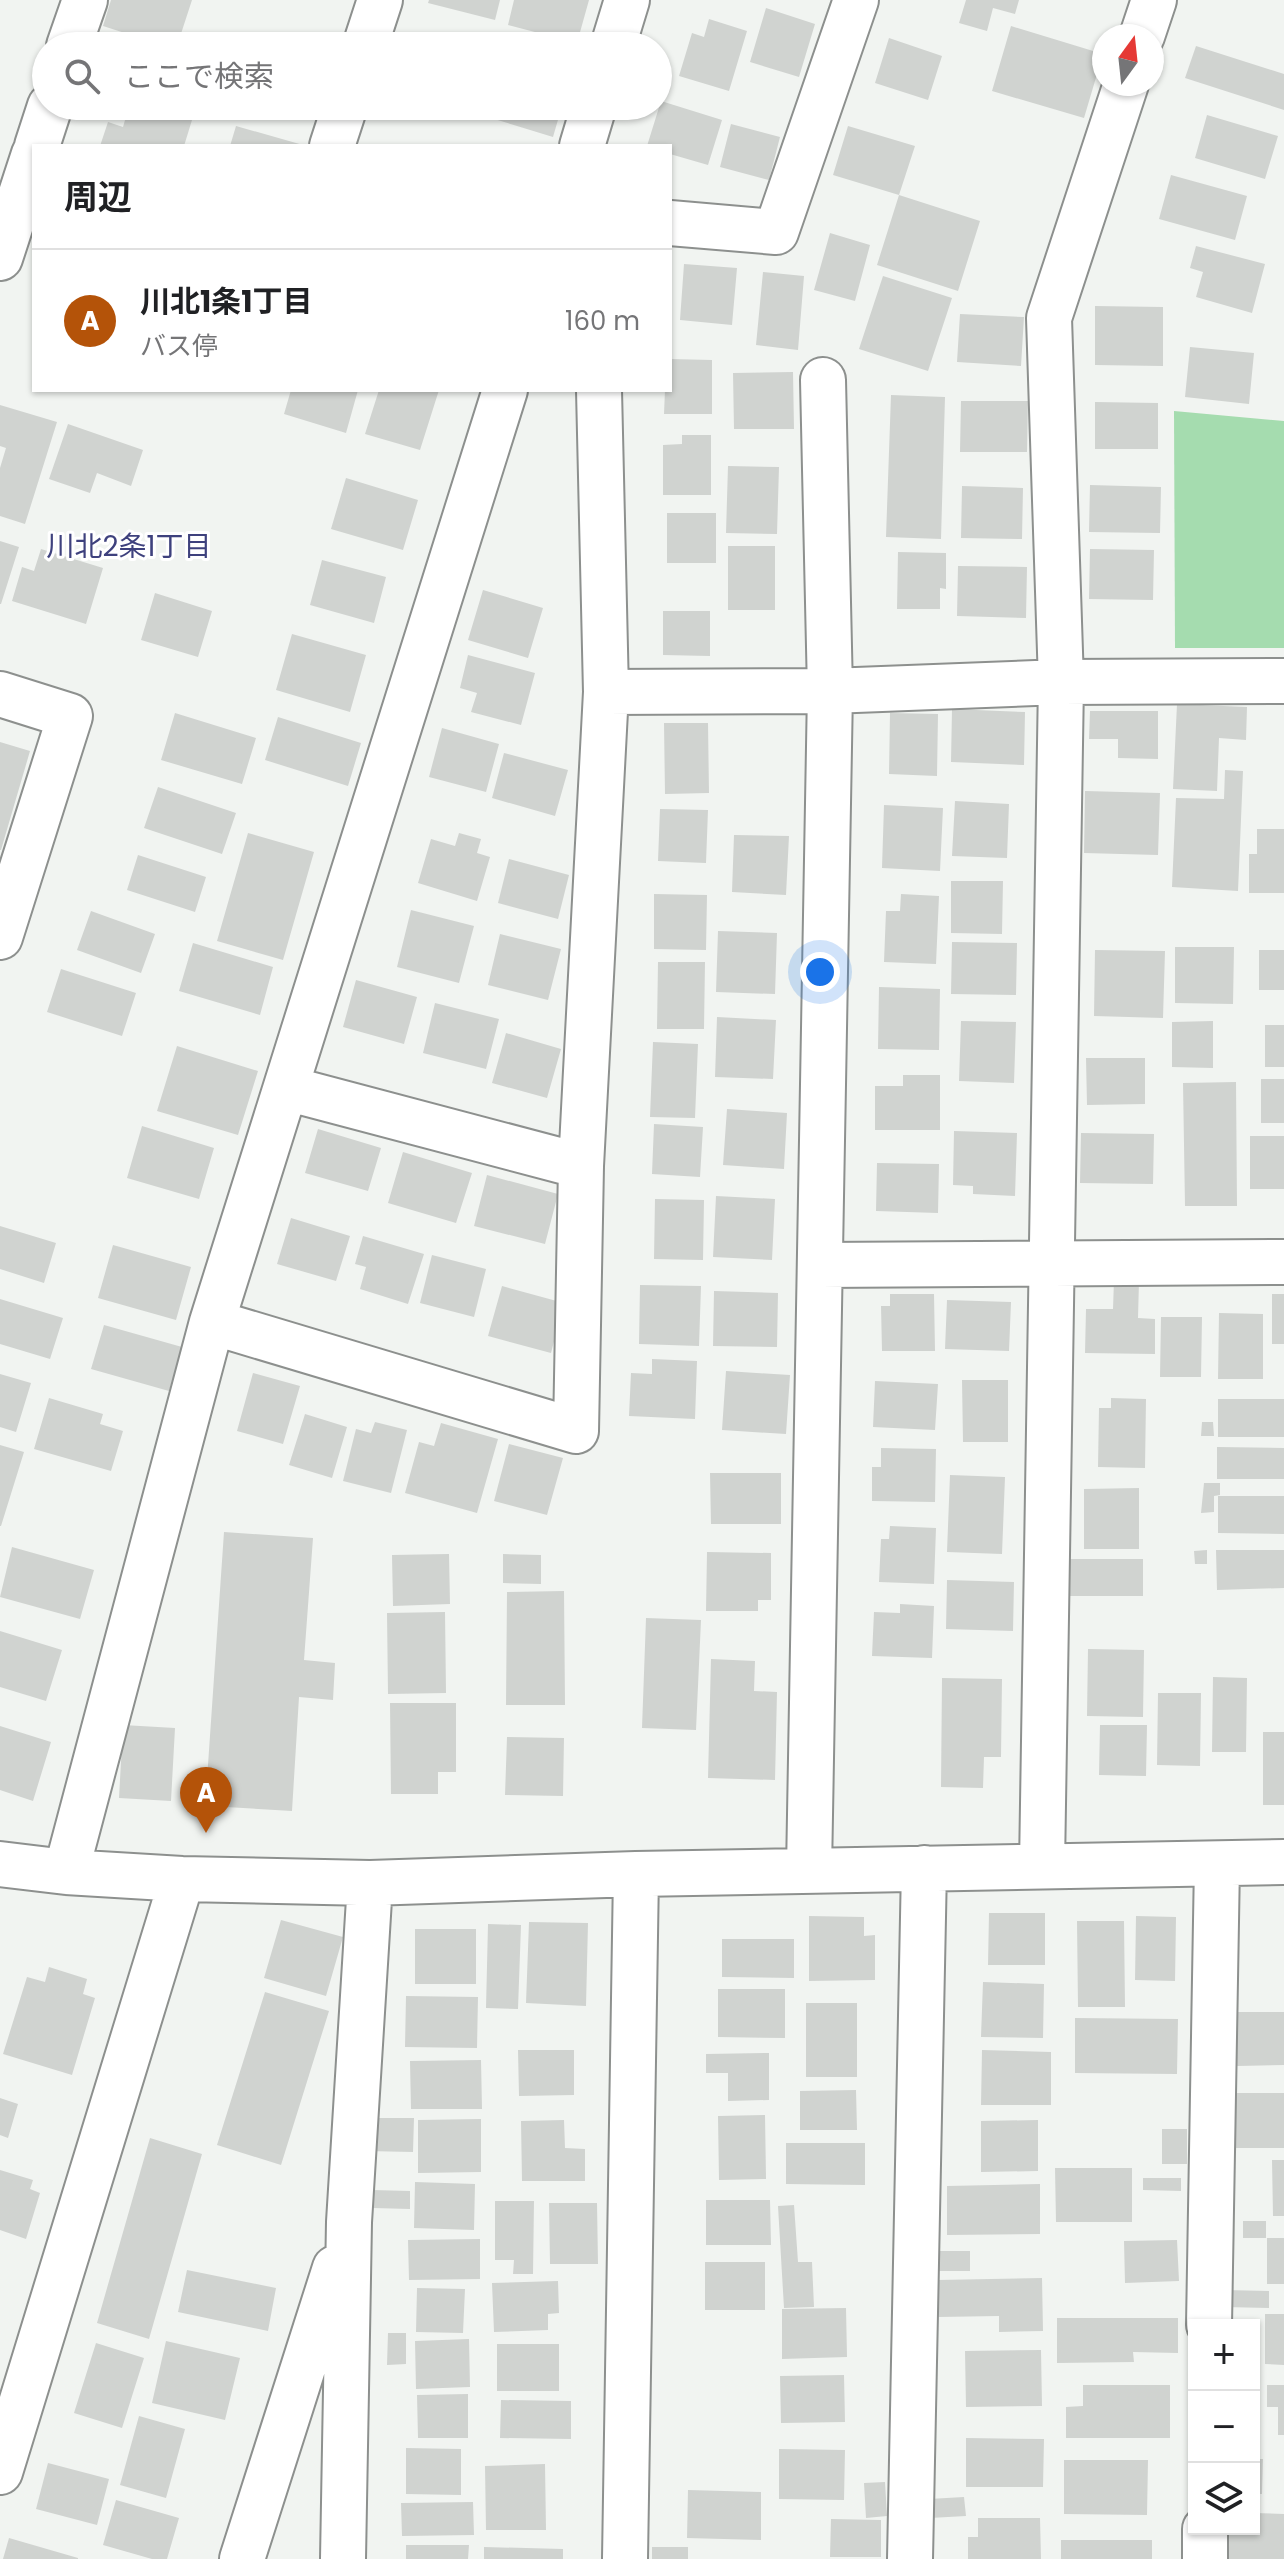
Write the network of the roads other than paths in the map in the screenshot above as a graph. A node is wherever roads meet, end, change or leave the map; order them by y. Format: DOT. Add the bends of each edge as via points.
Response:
graph roads {
  1 [pos="85,0"];
  2 [pos="627,0"];
  3 [pos="856,0"];
  4 [pos="1154,0"];
  5 [pos="1146,24"];
  6 [pos="74,32"];
  7 [pos="617,32"];
  8 [pos="1122,96"];
  9 [pos="45,120"];
  10 [pos="340,120"];
  11 [pos="590,120"];
  12 [pos="38,144"];
  13 [pos="333,144"];
  14 [pos="583,144"];
  15 [pos="32,160"];
  16 [pos="672,223"];
  17 [pos="0,258"];
  18 [pos="823,380"];
  19 [pos="504,392"];
  20 [pos="599,392"];
  21 [pos="1284,681"];
  22 [pos="1061,682"];
  23 [pos="830,691"];
  24 [pos="606,692"];
  25 [pos="0,694"];
  26 [pos="0,937"];
  27 [pos="286,1088"];
  28 [pos="581,1166"];
  29 [pos="1050,1262"];
  30 [pos="1284,1262"];
  31 [pos="820,1265"];
  32 [pos="212,1322"];
  33 [pos="1284,1862"];
  34 [pos="0,1864"];
  35 [pos="1217,1864"];
  36 [pos="1042,1866"];
  37 [pos="924,1868"];
  38 [pos="809,1871"];
  39 [pos="66,1872"];
  40 [pos="636,1874"];
  41 [pos="182,1879"];
  42 [pos="370,1883"];
  43 [pos="349,2222"];
  44 [pos="1209,2319"];
  45 [pos="0,2472"];
  46 [pos="1205,2535"];
  47 [pos="242,2559"];
  48 [pos="343,2559"];
  49 [pos="625,2559"];
  50 [pos="910,2559"];
  51 [pos="1205,2559"];
  1 -- 6 [label="street"];
  2 -- 7 [label="street"];
  3 -- 16 [label="street" via="776,232"];
  4 -- 5 [label="street"];
  8 -- 22 [label="street" via="1049,318"];
  9 -- 12 [label="street"];
  10 -- 13 [label="street"];
  11 -- 14 [label="street"];
  15 -- 17 [label="street"];
  18 -- 23 [label="street"];
  19 -- 27 [label="street"];
  20 -- 24 [label="street"];
  21 -- 22 [label="street"];
  22 -- 23 [label="street"];
  22 -- 29 [label="street"];
  23 -- 24 [label="street"];
  23 -- 31 [label="street"];
  24 -- 28 [label="street"];
  25 -- 26 [label="street" via="70,716"];
  27 -- 28 [label="street"];
  27 -- 32 [label="street"];
  28 -- 32 [label="street" via="576,1431"];
  29 -- 30 [label="street"];
  29 -- 31 [label="street"];
  29 -- 36 [label="street"];
  31 -- 38 [label="street"];
  32 -- 39 [label="street"];
  33 -- 35 [label="street"];
  34 -- 39 [label="street"];
  35 -- 36 [label="street"];
  35 -- 44 [label="street"];
  36 -- 37 [label="street"];
  37 -- 38 [label="street"];
  37 -- 50 [label="street"];
  38 -- 40 [label="street"];
  39 -- 41 [label="street"];
  40 -- 42 [label="street"];
  40 -- 49 [label="street"];
  41 -- 42 [label="street"];
  41 -- 45 [label="street"];
  42 -- 43 [label="street"];
  43 -- 47 [label="street"];
  43 -- 48 [label="street"];
  46 -- 51 [label="street"];
}
